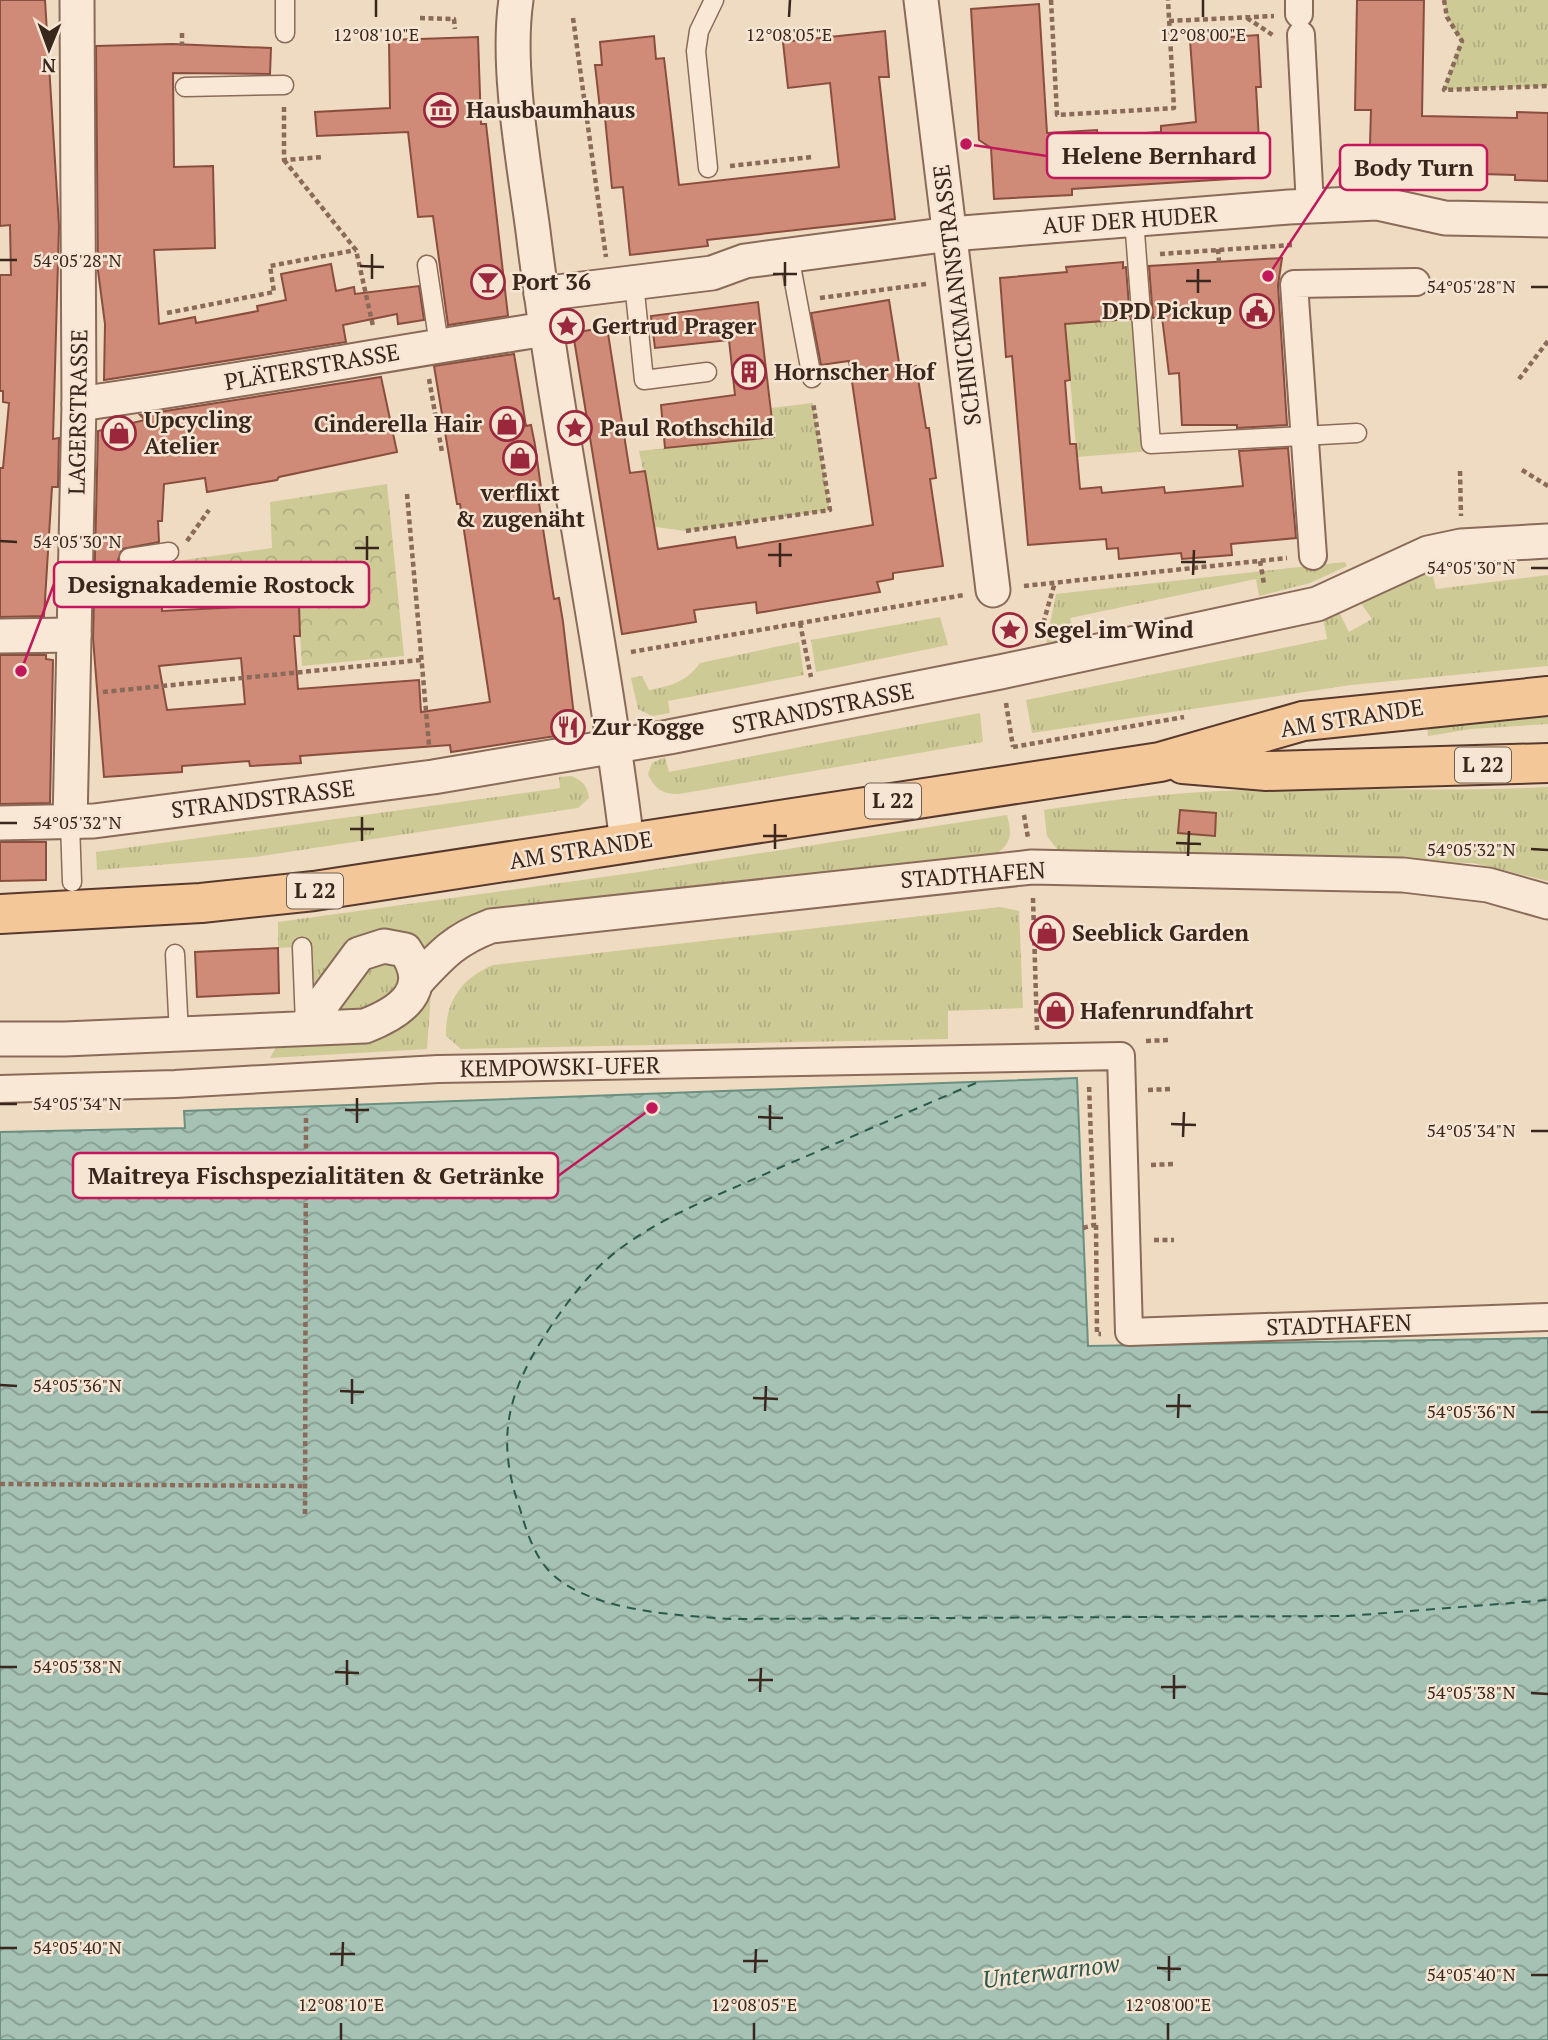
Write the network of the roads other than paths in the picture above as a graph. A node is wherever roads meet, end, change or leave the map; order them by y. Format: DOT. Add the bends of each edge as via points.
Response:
graph roads {
  1 [pos="77,0"];
  2 [pos="285,0"];
  3 [pos="516,0"];
  4 [pos="714,0"];
  5 [pos="921,0"];
  6 [pos="1300,17"];
  7 [pos="285,33"];
  8 [pos="284,85"];
  9 [pos="185,87"];
  10 [pos="708,168"];
  11 [pos="1310,206"];
  12 [pos="1134,219"];
  13 [pos="1548,220"];
  14 [pos="950,234"];
  15 [pos="789,255"];
  16 [pos="427,265"];
  17 [pos="1416,282"];
  18 [pos="622,285"];
  19 [pos="541,294"];
  20 [pos="546,329"];
  21 [pos="431,346"];
  22 [pos="707,372"];
  23 [pos="812,378"];
  24 [pos="79,404"];
  25 [pos="1357,433"];
  26 [pos="1303,435"];
  27 [pos="1548,541"];
  28 [pos="169,552"];
  29 [pos="1313,556"];
  30 [pos="130,558"];
  31 [pos="993,590"];
  32 [pos="74,635"];
  33 [pos="0,636"];
  34 [pos="1548,696"];
  35 [pos="615,747"];
  36 [pos="1160,762"];
  37 [pos="1548,763"];
  38 [pos="0,823"];
  39 [pos="70,823"];
  40 [pos="627,843"];
  41 [pos="72,882"];
  42 [pos="1548,902"];
  43 [pos="0,914"];
  44 [pos="302,947"];
  45 [pos="175,954"];
  46 [pos="418,980"];
  47 [pos="305,1027"];
  48 [pos="180,1035"];
  49 [pos="0,1039"];
  50 [pos="0,1089"];
  51 [pos="1548,1317"];
  52 [pos="1129,1332"];
  1 -- 24 [label="street, LAGERSTRASSE" via="90,193"];
  2 -- 7 [label="lane"];
  3 -- 19 [label="street" via="512,25 521,138"];
  4 -- 10 [label="lane" via="699,31 696,51"];
  5 -- 14 [label="street, SCHNICKMANNSTRASSE"];
  6 -- 11 [label="street"];
  8 -- 9 [label="lane"];
  11 -- 12 [label="street, AUF DER HUDER"];
  11 -- 13 [label="street, AUF DER HUDER" via="1377,203 1445,218"];
  12 -- 14 [label="street, AUF DER HUDER"];
  12 -- 26 [label="lane" via="1152,444"];
  14 -- 15 [label="street, AUF DER HUDER"];
  14 -- 31 [label="street, SCHNICKMANNSTRASSE"];
  15 -- 18 [label="street, AUF DER HUDER" via="745,261 712,273"];
  15 -- 23 [label="lane"];
  16 -- 21 [label="lane"];
  17 -- 26 [label="street" via="1294,284"];
  18 -- 19 [label="street, AUF DER HUDER"];
  18 -- 22 [label="lane" via="644,380"];
  19 -- 20 [label="street"];
  20 -- 21 [label="street, PLÄTERSTRASSE"];
  20 -- 35 [label="street"];
  21 -- 24 [label="street, PLÄTERSTRASSE" via="228,383"];
  24 -- 32 [label="street, LAGERSTRASSE" via="86,558"];
  25 -- 26 [label="lane"];
  26 -- 29 [label="street"];
  27 -- 35 [label="street, STRANDSTRASSE" via="1461,546 1429,553 1317,604 1000,673"];
  28 -- 30 [label="lane"];
  32 -- 33 [label="street"];
  32 -- 39 [label="street, LAGERSTRASSE"];
  34 -- 36 [label="main road, AM STRANDE / L 22" via="1303,721"];
  35 -- 39 [label="street, STRANDSTRASSE" via="433,777"];
  35 -- 40 [label="street"];
  36 -- 37 [label="main road, AM STRANDE / L 22" via="1267,771"];
  36 -- 40 [label="main road, AM STRANDE / L 22"];
  38 -- 39 [label="street, STRANDSTRASSE"];
  39 -- 41 [label="lane"];
  40 -- 43 [label="main road, AM STRANDE / L 22" via="314,891 201,903"];
  42 -- 46 [label="street, STADTHAFEN" via="1488,885 1403,875 1032,867 491,926 454,944"];
  44 -- 47 [label="lane"];
  45 -- 48 [label="lane"];
  46 -- 47 [label="street" via="391,1016 365,1026"];
  46 -- 47 [label="street" via="405,950 384,946 359,954"];
  47 -- 48 [label="street"];
  48 -- 49 [label="street"];
  50 -- 52 [label="street, KEMPOWSKI-UFER" via="438,1069 1039,1058 1133,1050"];
  51 -- 52 [label="street, STADTHAFEN"];
}
